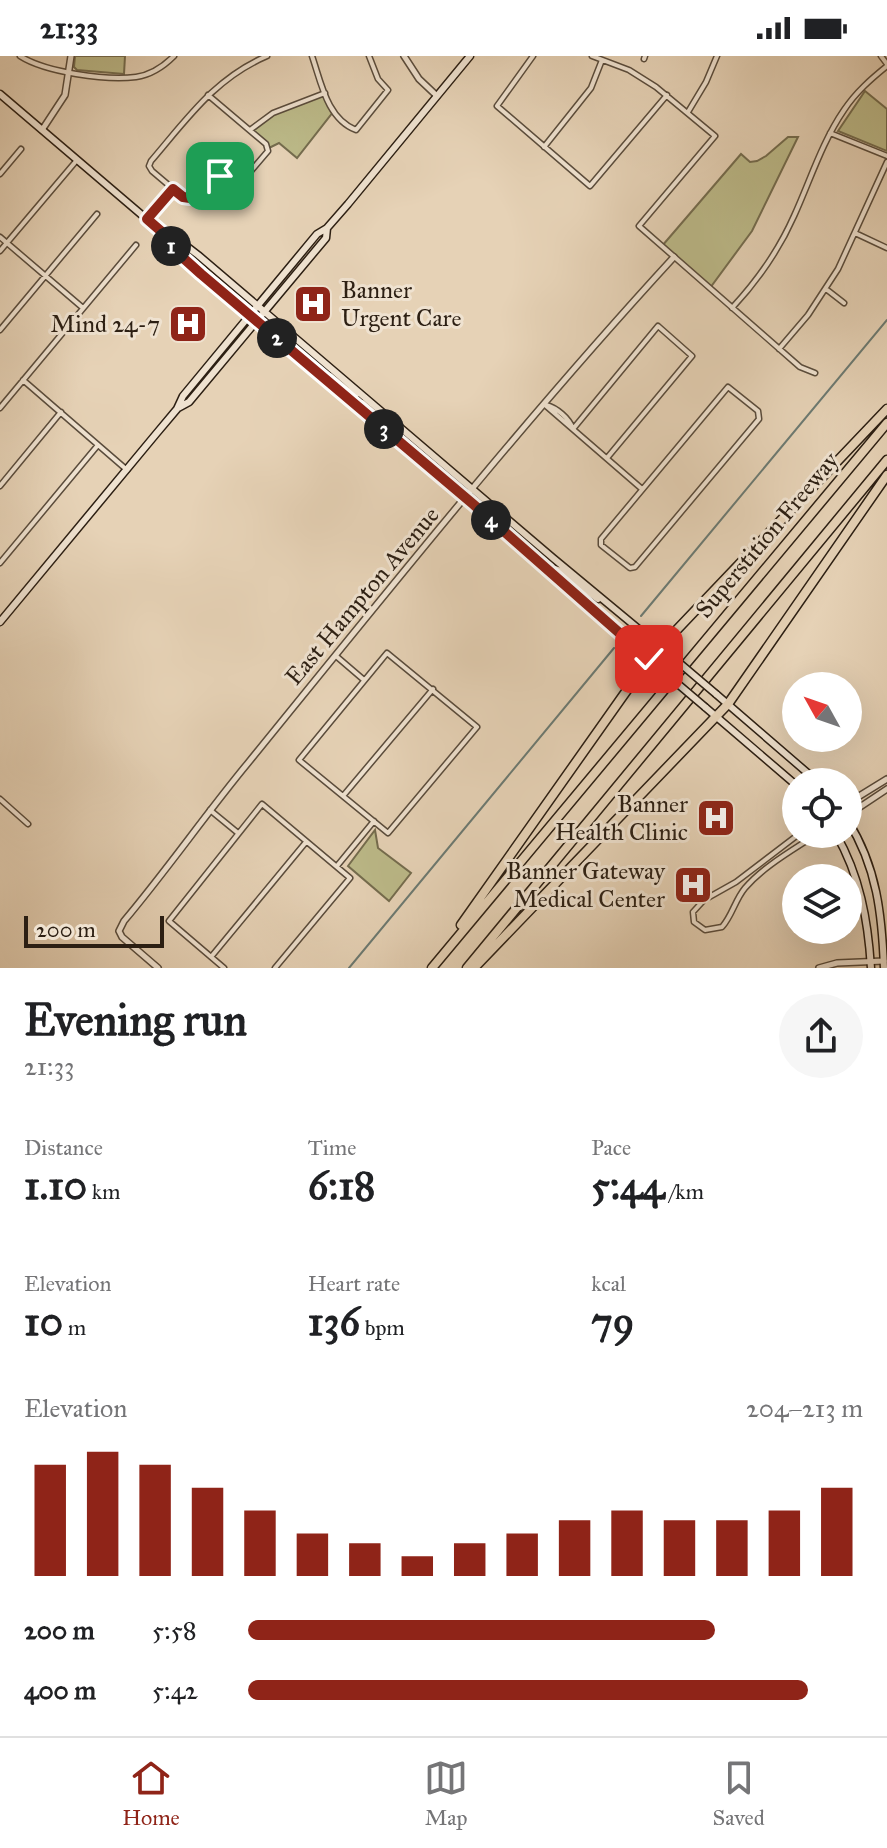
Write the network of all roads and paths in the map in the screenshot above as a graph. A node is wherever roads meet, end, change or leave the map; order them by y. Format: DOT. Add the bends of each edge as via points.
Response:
graph roads {
  1 [pos="20,56"];
  2 [pos="71,56"];
  3 [pos="174,56"];
  4 [pos="267,56"];
  5 [pos="312,56"];
  6 [pos="370,56"];
  7 [pos="404,56"];
  8 [pos="470,56"];
  9 [pos="533,56"];
  10 [pos="592,56"];
  11 [pos="717,56"];
  12 [pos="881,56"];
  13 [pos="602,60"];
  14 [pos="887,65"];
  15 [pos="70,73"];
  16 [pos="325,93"];
  17 [pos="0,94"];
  18 [pos="208,95"];
  19 [pos="667,95"];
  20 [pos="437,96"];
  21 [pos="688,112"];
  22 [pos="42,130"];
  23 [pos="250,130"];
  24 [pos="830,133"];
  25 [pos="544,147"];
  26 [pos="21,149"];
  27 [pos="887,159"];
  28 [pos="77,160"];
  29 [pos="0,174"];
  30 [pos="173,189"];
  31 [pos="97,214"];
  32 [pos="147,219"];
  33 [pos="327,228"];
  34 [pos="855,233"];
  35 [pos="0,237"];
  36 [pos="170,239"];
  37 [pos="7,242"];
  38 [pos="136,245"];
  39 [pos="887,248"];
  40 [pos="0,251"];
  41 [pos="674,257"];
  42 [pos="46,276"];
  43 [pos="826,289"];
  44 [pos="844,303"];
  45 [pos="256,305"];
  46 [pos="83,308"];
  47 [pos="732,308"];
  48 [pos="266,313"];
  49 [pos="249,314"];
  50 [pos="258,322"];
  51 [pos="0,330"];
  52 [pos="779,349"];
  53 [pos="317,372"];
  54 [pos="815,373"];
  55 [pos="23,380"];
  56 [pos="359,393"];
  57 [pos="356,404"];
  58 [pos="545,405"];
  59 [pos="0,408"];
  60 [pos="177,409"];
  61 [pos="887,409"];
  62 [pos="61,412"];
  63 [pos="393,422"];
  64 [pos="887,423"];
  65 [pos="573,429"];
  66 [pos="98,445"];
  67 [pos="607,458"];
  68 [pos="887,460"];
  69 [pos="127,470"];
  70 [pos="887,475"];
  71 [pos="0,486"];
  72 [pos="642,489"];
  73 [pos="473,491"];
  74 [pos="466,499"];
  75 [pos="0,563"];
  76 [pos="551,572"];
  77 [pos="605,601"];
  78 [pos="0,622"];
  79 [pos="660,646"];
  80 [pos="336,656"];
  81 [pos="649,659"];
  82 [pos="364,680"];
  83 [pos="433,689"];
  84 [pos="728,704"];
  85 [pos="716,717"];
  86 [pos="804,768"];
  87 [pos="782,773"];
  88 [pos="887,779"];
  89 [pos="887,789"];
  90 [pos="862,794"];
  91 [pos="343,796"];
  92 [pos="0,799"];
  93 [pos="862,808"];
  94 [pos="210,810"];
  95 [pos="374,821"];
  96 [pos="28,824"];
  97 [pos="238,833"];
  98 [pos="306,841"];
  99 [pos="782,847"];
  100 [pos="862,847"];
  101 [pos="797,848"];
  102 [pos="843,848"];
  103 [pos="336,866"];
  104 [pos="448,948"];
  105 [pos="211,957"];
  106 [pos="870,965"];
  107 [pos="884,965"];
  108 [pos="158,968"];
  109 [pos="224,968"];
  110 [pos="275,968"];
  111 [pos="432,968"];
  112 [pos="467,968"];
  113 [pos="474,968"];
  114 [pos="819,968"];
  1 -- 15 [label="street" via="41,68"];
  2 -- 15 [label="street"];
  3 -- 15 [label="street" via="137,77"];
  4 -- 18 [label="street" via="235,72"];
  5 -- 16 [label="street"];
  6 -- 16 [label="street" via="388,90 356,130 333,112"];
  7 -- 20 [label="street"];
  8 -- 20 [label="main road"];
  9 -- 25 [label="street" via="497,106"];
  10 -- 13 [label="street"];
  11 -- 21 [label="street"];
  12 -- 14 [label="street"];
  13 -- 19 [label="street"];
  13 -- 25 [label="street" via="591,88"];
  14 -- 24 [label="street" via="860,89"];
  15 -- 22 [label="street" via="60,107"];
  16 -- 23 [label="street" via="273,113"];
  17 -- 22 [label="main road"];
  18 -- 23 [label="street"];
  18 -- 30 [label="street" via="149,166"];
  19 -- 21 [label="street"];
  19 -- 25 [label="street" via="590,186"];
  20 -- 33 [label="main road"];
  21 -- 41 [label="street" via="715,136 639,226"];
  22 -- 28 [label="main road"];
  23 -- 30 [label="street" via="269,148 238,186 215,173 188,199"];
  24 -- 27 [label="street"];
  24 -- 47 [label="street" via="780,243"];
  26 -- 29 [label="street"];
  27 -- 34 [label="street"];
  28 -- 32 [label="main road"];
  28 -- 37 [label="street"];
  30 -- 32 [label="street"];
  31 -- 42 [label="street"];
  32 -- 36 [label="main road"];
  33 -- 45 [label="main road"];
  33 -- 48 [label="main road" via="326,238"];
  34 -- 39 [label="street"];
  34 -- 43 [label="street"];
  35 -- 37 [label="street"];
  36 -- 45 [label="main road" via="176,238"];
  36 -- 49 [label="main road" via="171,247"];
  37 -- 40 [label="street"];
  37 -- 42 [label="street"];
  38 -- 46 [label="street"];
  41 -- 47 [label="street"];
  41 -- 58 [label="street, East Hampton Avenue"];
  42 -- 46 [label="street"];
  42 -- 51 [label="street"];
  43 -- 44 [label="street"];
  43 -- 52 [label="street"];
  45 -- 48 [label="main road"];
  45 -- 49 [label="main road"];
  46 -- 55 [label="street"];
  47 -- 52 [label="street"];
  48 -- 50 [label="main road"];
  48 -- 56 [label="main road"];
  49 -- 50 [label="main road"];
  49 -- 60 [label="main road"];
  50 -- 53 [label="main road"];
  50 -- 60 [label="main road" via="189,402"];
  52 -- 54 [label="street"];
  53 -- 56 [label="main road" via="353,395"];
  53 -- 57 [label="main road"];
  55 -- 59 [label="street"];
  55 -- 62 [label="street"];
  56 -- 63 [label="main road"];
  57 -- 63 [label="main road"];
  57 -- 74 [label="main road"];
  58 -- 65 [label="street" via="571,422"];
  58 -- 73 [label="street, East Hampton Avenue"];
  60 -- 69 [label="main road"];
  61 -- 79 [label="highway"];
  62 -- 66 [label="street"];
  62 -- 71 [label="street"];
  63 -- 73 [label="main road"];
  64 -- 104 [label="highway, Superstition Freeway"];
  65 -- 67 [label="street"];
  65 -- 67 [label="street" via="658,326 692,356"];
  66 -- 69 [label="street"];
  66 -- 75 [label="street"];
  67 -- 72 [label="street"];
  68 -- 112 [label="highway, Superstition Freeway"];
  69 -- 78 [label="main road"];
  70 -- 84 [label="highway"];
  72 -- 72 [label="street" via="600,542 633,568 760,415 728,387"];
  73 -- 74 [label="street, East Hampton Avenue"];
  73 -- 77 [label="main road"];
  74 -- 76 [label="main road"];
  74 -- 80 [label="street, East Hampton Avenue"];
  76 -- 77 [label="main road" via="561,571 592,597"];
  76 -- 81 [label="main road"];
  77 -- 79 [label="main road"];
  79 -- 81 [label="highway"];
  79 -- 84 [label="main road, bridge"];
  80 -- 82 [label="street"];
  80 -- 94 [label="street, East Hampton Avenue"];
  81 -- 85 [label="main road, bridge"];
  81 -- 104 [label="highway"];
  82 -- 83 [label="street" via="387,653"];
  82 -- 91 [label="street" via="299,760"];
  83 -- 91 [label="street"];
  83 -- 95 [label="street" via="477,727 388,833"];
  84 -- 85 [label="highway"];
  84 -- 86 [label="main road"];
  85 -- 87 [label="main road"];
  85 -- 113 [label="highway"];
  88 -- 90 [label="street"];
  89 -- 93 [label="street"];
  91 -- 95 [label="street"];
  92 -- 96 [label="street"];
  94 -- 97 [label="street"];
  94 -- 108 [label="street, East Hampton Avenue" via="119,931"];
  95 -- 103 [label="street"];
  97 -- 98 [label="street" via="262,804"];
  97 -- 105 [label="street" via="169,921"];
  98 -- 103 [label="street"];
  98 -- 105 [label="street"];
  99 -- 101 [label="street" via="703,901 693,912 694,922 705,930 722,927 750,882"];
  100 -- 107 [label="main road" via="882,915"];
  102 -- 106 [label="main road" via="861,896"];
  103 -- 110 [label="street" via="350,878"];
  104 -- 111 [label="highway, Superstition Freeway"];
  105 -- 109 [label="street"];
  106 -- 107 [label="street"];
  106 -- 114 [label="street"];
}
